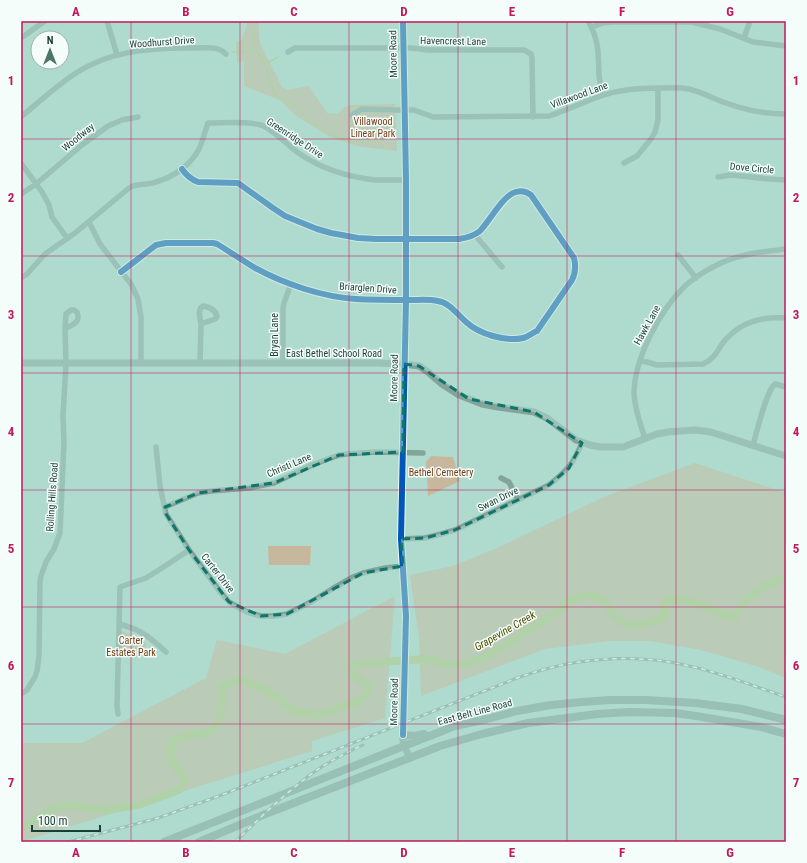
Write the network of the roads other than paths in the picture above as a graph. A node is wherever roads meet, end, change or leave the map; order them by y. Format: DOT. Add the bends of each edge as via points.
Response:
graph roads {
  1 [pos="45,21"];
  2 [pos="108,21"];
  3 [pos="403,21"];
  4 [pos="588,21"];
  5 [pos="750,21"];
  6 [pos="592,27"];
  7 [pos="21,38"];
  8 [pos="744,38"];
  9 [pos="786,46"];
  10 [pos="403,48"];
  11 [pos="288,52"];
  12 [pos="226,54"];
  13 [pos="117,55"];
  14 [pos="658,88"];
  15 [pos="603,95"];
  16 [pos="405,110"];
  17 [pos="786,114"];
  18 [pos="352,115"];
  19 [pos="533,116"];
  20 [pos="21,117"];
  21 [pos="138,117"];
  22 [pos="21,163"];
  23 [pos="624,163"];
  24 [pos="182,169"];
  25 [pos="718,177"];
  26 [pos="406,180"];
  27 [pos="786,180"];
  28 [pos="36,184"];
  29 [pos="21,194"];
  30 [pos="88,222"];
  31 [pos="475,234"];
  32 [pos="67,238"];
  33 [pos="406,239"];
  34 [pos="786,249"];
  35 [pos="678,255"];
  36 [pos="502,267"];
  37 [pos="121,272"];
  38 [pos="21,278"];
  39 [pos="696,278"];
  40 [pos="291,284"];
  41 [pos="406,300"];
  42 [pos="786,318"];
  43 [pos="201,324"];
  44 [pos="64,328"];
  45 [pos="640,360"];
  46 [pos="21,363"];
  47 [pos="66,363"];
  48 [pos="141,363"];
  49 [pos="200,363"];
  50 [pos="283,363"];
  51 [pos="404,364"];
  52 [pos="786,387"];
  53 [pos="646,438"];
  54 [pos="582,443"];
  55 [pos="753,445"];
  56 [pos="156,447"];
  57 [pos="403,452"];
  58 [pos="423,453"];
  59 [pos="786,456"];
  60 [pos="501,478"];
  61 [pos="518,500"];
  62 [pos="165,507"];
  63 [pos="401,539"];
  64 [pos="189,550"];
  65 [pos="403,566"];
  66 [pos="119,624"];
  67 [pos="166,652"];
  68 [pos="21,694"];
  69 [pos="675,702"];
  70 [pos="675,713"];
  71 [pos="118,714"];
  72 [pos="786,720"];
  73 [pos="455,726"];
  74 [pos="786,734"];
  75 [pos="403,735"];
  76 [pos="404,746"];
  77 [pos="410,758"];
  78 [pos="177,840"];
  79 [pos="164,842"];
  80 [pos="199,842"];
  1 -- 7 [label="street"];
  2 -- 13 [label="street"];
  3 -- 10 [label="street, Moore Road"];
  4 -- 6 [label="street"];
  5 -- 8 [label="street"];
  6 -- 8 [label="street" via="612,22 692,22"];
  6 -- 15 [label="street" via="599,50 599,78"];
  8 -- 9 [label="street" via="763,44"];
  10 -- 11 [label="street, Havencrest Lane" via="295,48"];
  10 -- 16 [label="street, Moore Road"];
  10 -- 19 [label="street, Havencrest Lane" via="528,52 532,58"];
  12 -- 13 [label="street, Woodhurst Drive" via="218,48 177,48"];
  13 -- 20 [label="street, Woodhurst Drive" via="77,72"];
  14 -- 15 [label="street, Villawood Lane" via="618,90"];
  14 -- 17 [label="street, Villawood Lane" via="689,89 750,111"];
  14 -- 23 [label="street" via="658,120 655,132 637,156"];
  15 -- 19 [label="street, Villawood Lane" via="563,112 549,116"];
  16 -- 18 [label="street, Villawood Lane" via="362,109"];
  16 -- 19 [label="street, Villawood Lane" via="418,111 433,117"];
  16 -- 26 [label="street, Moore Road"];
  21 -- 28 [label="street, Woodway" via="108,126"];
  22 -- 28 [label="street"];
  24 -- 26 [label="street, Greenridge Drive" via="199,149 208,123 253,123 269,129 316,164 358,177"];
  24 -- 30 [label="street, Greenridge Drive" via="154,183 134,185"];
  24 -- 33 [label="street" via="187,176 198,182 238,183 285,216 318,230 376,240"];
  25 -- 27 [label="street, Dove Circle" via="731,175"];
  26 -- 33 [label="street, Moore Road"];
  28 -- 29 [label="street, Woodway"];
  28 -- 32 [label="street" via="46,200 52,217"];
  30 -- 32 [label="street, Greenridge Drive"];
  30 -- 37 [label="street" via="100,244"];
  31 -- 33 [label="street" via="459,240"];
  31 -- 36 [label="street"];
  31 -- 41 [label="street, Briarglen Drive" via="508,196 517,191 526,192 532,195 574,258 576,270 572,280 536,331 523,338 500,338 470,325 443,302"];
  32 -- 38 [label="street, Greenridge Drive" via="45,254"];
  33 -- 41 [label="street, Moore Road"];
  34 -- 39 [label="street, Hawk Lane" via="736,257 716,265"];
  35 -- 39 [label="street"];
  37 -- 40 [label="street, Briarglen Drive" via="156,245 213,243 256,268"];
  37 -- 48 [label="street" via="131,284 138,299"];
  39 -- 45 [label="street, Hawk Lane" via="685,286 661,316"];
  40 -- 41 [label="street, Briarglen Drive" via="345,298"];
  40 -- 50 [label="street, Bryan Lane" via="284,304"];
  41 -- 51 [label="street, Moore Road"];
  42 -- 45 [label="street" via="763,318 745,324 729,337 715,356 703,364 657,365"];
  43 -- 49 [label="street"];
  44 -- 47 [label="street, Rolling Hills Road"];
  45 -- 53 [label="street, Hawk Lane" via="634,395 640,425"];
  46 -- 47 [label="street, East Bethel School Road"];
  47 -- 48 [label="street, East Bethel School Road"];
  47 -- 68 [label="street, Rolling Hills Road" via="60,533 46,562 40,582 38,670 27,690"];
  48 -- 49 [label="street, East Bethel School Road"];
  49 -- 50 [label="street, East Bethel School Road"];
  50 -- 51 [label="street, East Bethel School Road"];
  51 -- 54 [label="street, East Bethel School Road" via="419,366 451,390 482,404 534,412 547,418"];
  51 -- 57 [label="street, Moore Road"];
  52 -- 55 [label="street" via="775,384 772,387"];
  53 -- 54 [label="street, East Bethel School Road" via="623,447 600,447"];
  53 -- 55 [label="street, East Bethel School Road" via="668,432 695,430 711,432"];
  54 -- 61 [label="street, Swan Drive" via="576,458 562,475"];
  55 -- 59 [label="street, East Bethel School Road"];
  56 -- 62 [label="street, Carter Drive"];
  57 -- 58 [label="street, Christi Lane"];
  57 -- 62 [label="street, Christi Lane" via="339,455 274,483 198,493"];
  57 -- 63 [label="street, Moore Road"];
  60 -- 61 [label="street" via="509,482"];
  61 -- 63 [label="street, Swan Drive" via="454,530 425,538"];
  62 -- 64 [label="street, Carter Drive" via="166,514"];
  63 -- 65 [label="street, Moore Road"];
  64 -- 65 [label="street, Carter Drive" via="229,602 261,616 287,614 363,573"];
  64 -- 66 [label="street" via="146,578 120,587"];
  65 -- 75 [label="street, Moore Road" via="406,616"];
  66 -- 67 [label="street" via="143,633"];
  66 -- 71 [label="street"];
  69 -- 70 [label="main road"];
  69 -- 72 [label="main road, East Belt Line Road" via="742,709"];
  69 -- 73 [label="main road, East Belt Line Road" via="610,700 551,705"];
  70 -- 74 [label="main road" via="761,727"];
  70 -- 77 [label="main road" via="597,714 528,723 447,744"];
  73 -- 75 [label="main road" via="416,736"];
  73 -- 76 [label="main road, East Belt Line Road"];
  75 -- 76 [label="street, Moore Road"];
  76 -- 77 [label="street, Moore Road"];
  76 -- 78 [label="main road, East Belt Line Road"];
  77 -- 80 [label="main road"];
  78 -- 79 [label="main road, East Belt Line Road"];
}
